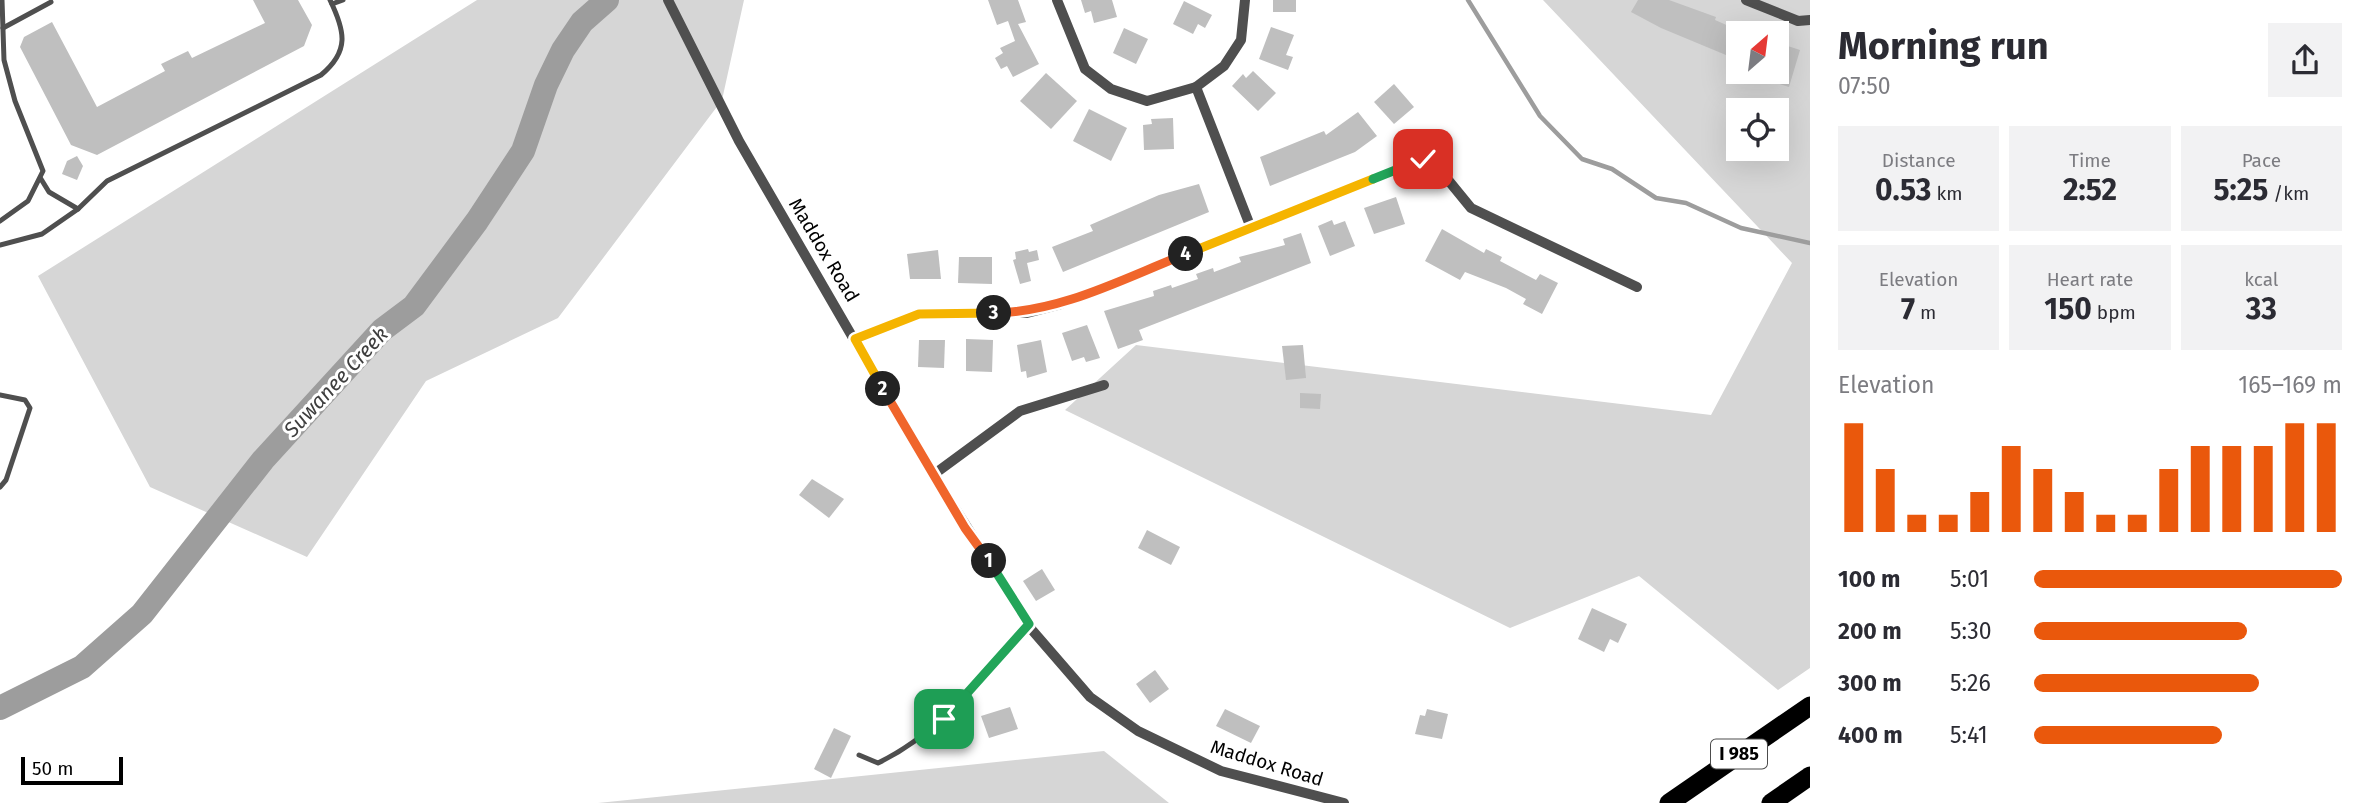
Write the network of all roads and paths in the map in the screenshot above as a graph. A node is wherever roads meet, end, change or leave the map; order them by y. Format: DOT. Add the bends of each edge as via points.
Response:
graph roads {
  1 [pos="2,0"];
  2 [pos="343,0"];
  3 [pos="668,0"];
  4 [pos="1057,0"];
  5 [pos="1245,0"];
  6 [pos="1746,0"];
  7 [pos="51,2"];
  8 [pos="331,2"];
  9 [pos="1810,20"];
  10 [pos="3,28"];
  11 [pos="1196,87"];
  12 [pos="41,179"];
  13 [pos="78,209"];
  14 [pos="0,221"];
  15 [pos="1251,228"];
  16 [pos="0,245"];
  17 [pos="1637,287"];
  18 [pos="855,339"];
  19 [pos="1104,385"];
  20 [pos="0,395"];
  21 [pos="933,475"];
  22 [pos="0,487"];
  23 [pos="1029,624"];
  24 [pos="1810,706"];
  25 [pos="859,755"];
  26 [pos="1810,776"];
  27 [pos="1344,803"];
  28 [pos="1669,803"];
  29 [pos="1771,803"];
  1 -- 10 [label="lane"];
  2 -- 8 [label="lane"];
  3 -- 18 [label="street, Maddox Road" via="739,141"];
  4 -- 11 [label="street" via="1085,69 1111,89 1147,101"];
  5 -- 11 [label="street" via="1241,40 1224,66"];
  6 -- 9 [label="street" via="1798,21"];
  7 -- 10 [label="lane"];
  8 -- 13 [label="lane" via="343,26 342,35 336,62 321,75 107,181"];
  10 -- 12 [label="lane" via="4,60 15,101 41,161"];
  11 -- 15 [label="street"];
  12 -- 13 [label="lane" via="49,192"];
  12 -- 14 [label="lane" via="28,201"];
  13 -- 16 [label="lane" via="42,234"];
  15 -- 17 [label="street" via="1423,159 1444,175 1471,208"];
  15 -- 18 [label="street" via="1058,305 1027,313 919,314"];
  18 -- 21 [label="street, Maddox Road"];
  19 -- 21 [label="street" via="1020,411"];
  20 -- 22 [label="lane" via="25,400 30,408"];
  21 -- 23 [label="street, Maddox Road"];
  23 -- 25 [label="lane" via="944,719 878,763"];
  23 -- 27 [label="street, Maddox Road" via="1090,697 1138,732 1221,771"];
  24 -- 28 [label="highway, I 985"];
  26 -- 29 [label="highway"];
}
